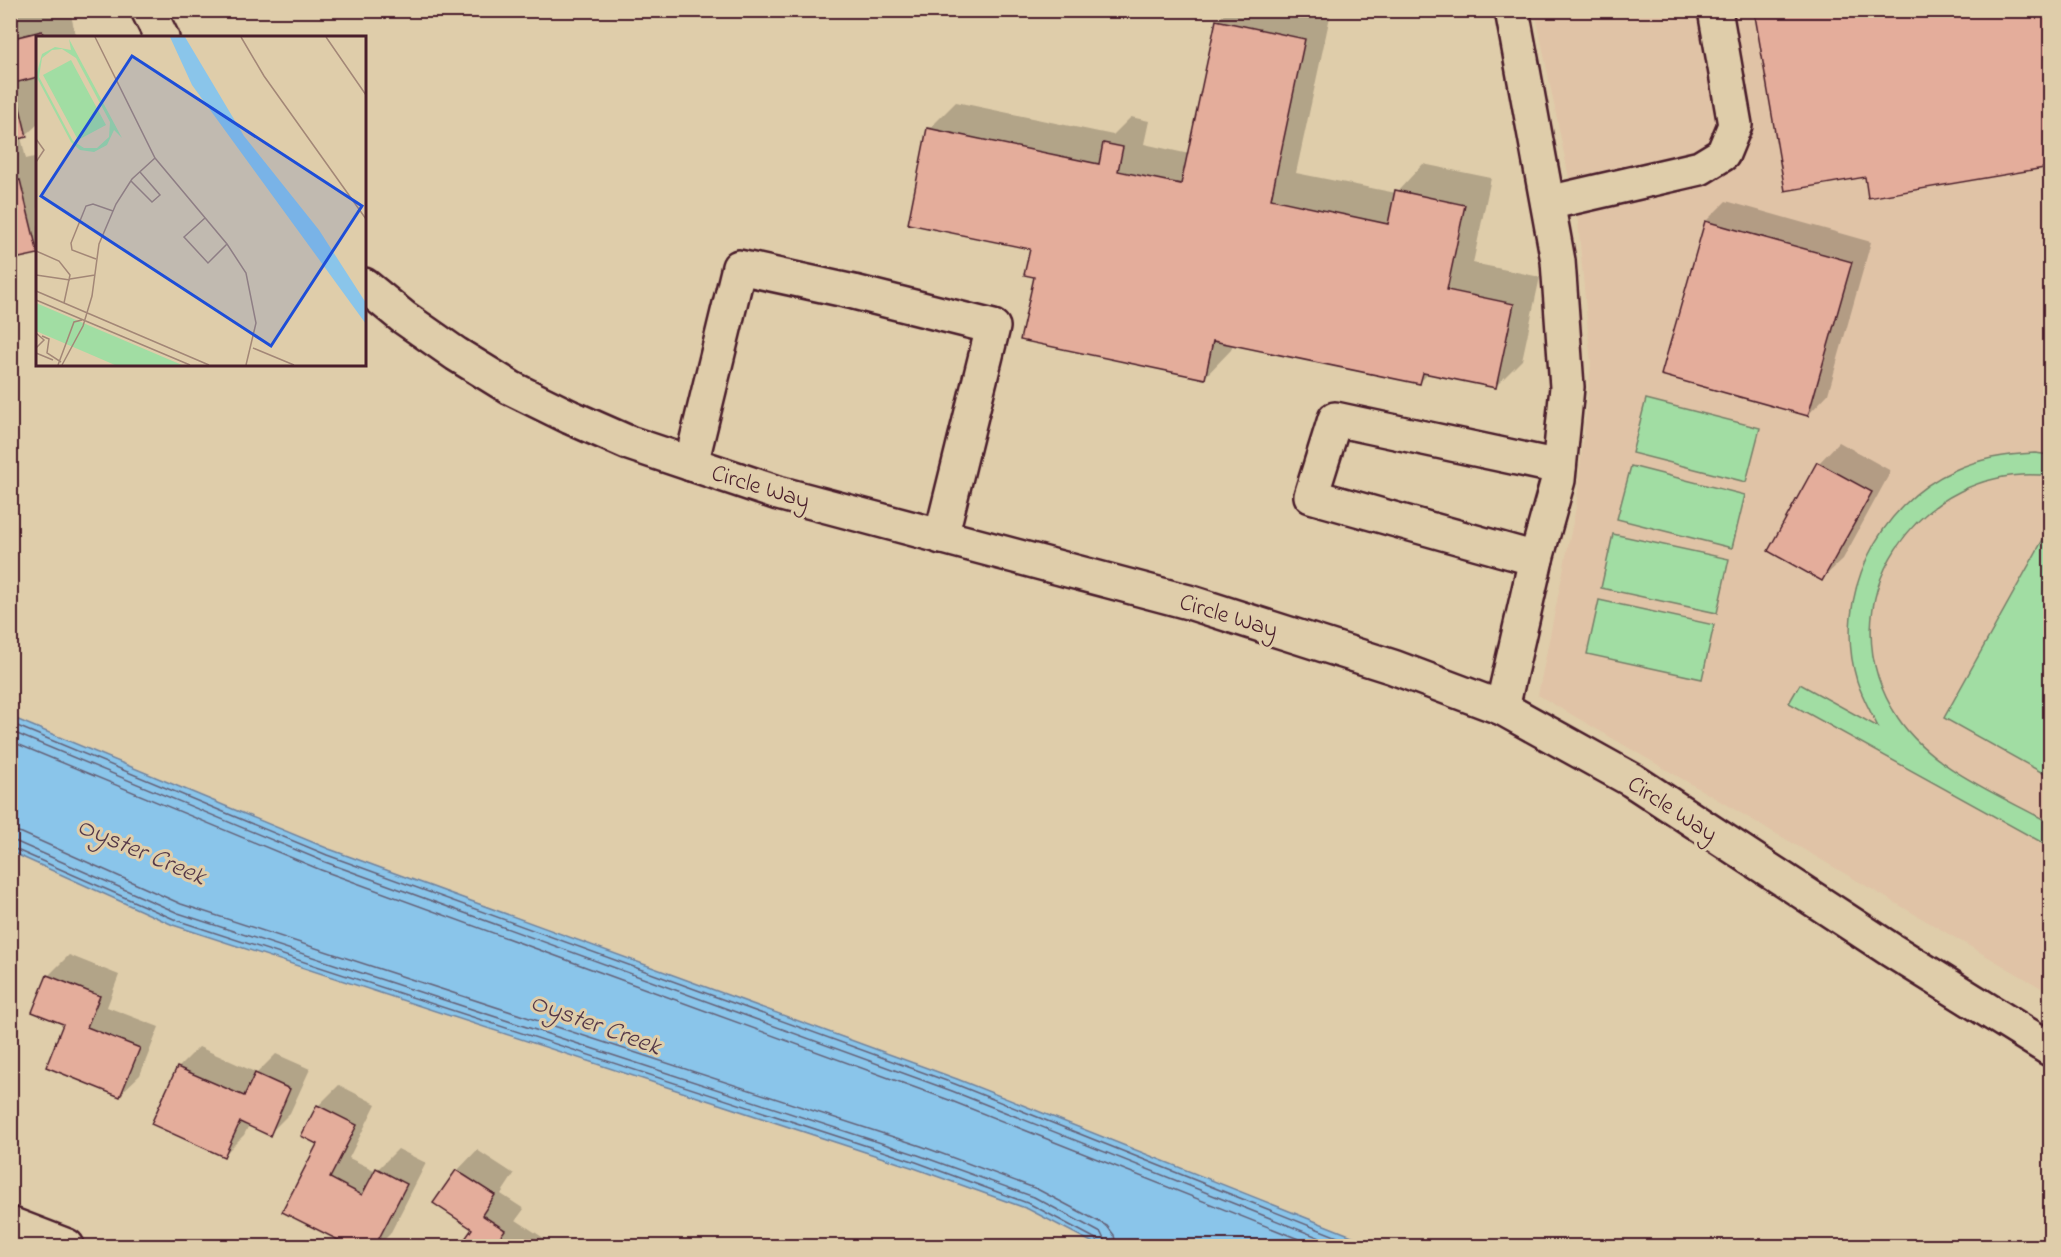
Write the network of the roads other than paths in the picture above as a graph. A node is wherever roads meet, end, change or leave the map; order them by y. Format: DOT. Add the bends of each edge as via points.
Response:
graph roads {
  1 [pos="148,10"];
  2 [pos="1512,10"];
  3 [pos="1715,10"];
  4 [pos="161,36"];
  5 [pos="1548,203"];
  6 [pos="366,287"];
  7 [pos="691,464"];
  8 [pos="1559,467"];
  9 [pos="941,537"];
  10 [pos="1536,559"];
  11 [pos="1502,708"];
  12 [pos="2050,1049"];
  13 [pos="10,1224"];
  14 [pos="67,1246"];
  1 -- 4 [label="street"];
  2 -- 5 [label="street"];
  3 -- 5 [label="street" via="1735,124 1723,154 1700,168"];
  5 -- 8 [label="street" via="1558,261 1568,387"];
  6 -- 7 [label="street, Circle Way" via="456,354 512,388 629,443"];
  7 -- 9 [label="street, Circle Way" via="778,493"];
  7 -- 9 [label="street" via="739,267 993,327"];
  8 -- 10 [label="street"];
  8 -- 10 [label="street" via="1335,419 1311,496"];
  9 -- 11 [label="street, Circle Way" via="1192,603 1393,667"];
  10 -- 11 [label="street"];
  11 -- 12 [label="street, Circle Way" via="1632,780"];
  13 -- 14 [label="street"];
}
